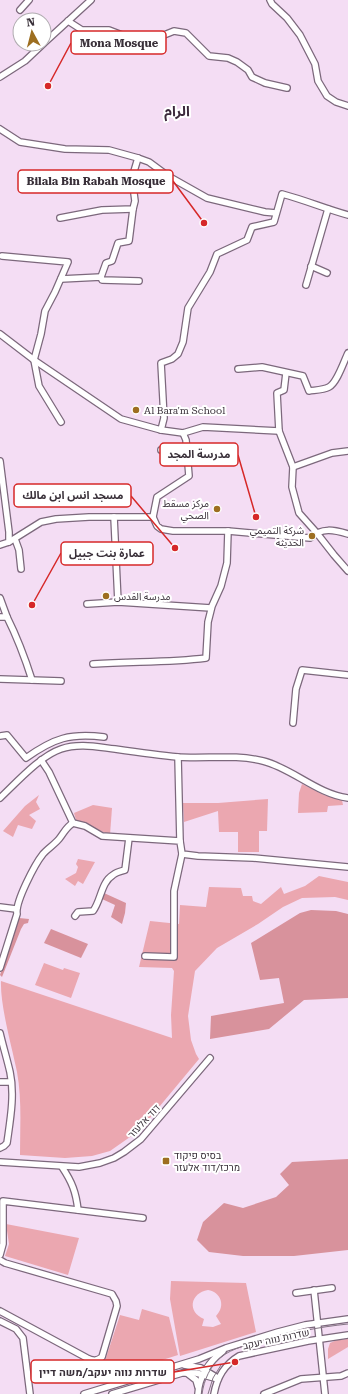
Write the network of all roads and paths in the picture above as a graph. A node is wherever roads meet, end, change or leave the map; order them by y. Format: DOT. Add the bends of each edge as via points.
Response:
graph roads {
  1 [pos="28,0"];
  2 [pos="91,0"];
  3 [pos="270,0"];
  4 [pos="20,10"];
  5 [pos="68,21"];
  6 [pos="52,36"];
  7 [pos="34,52"];
  8 [pos="0,77"];
  9 [pos="287,88"];
  10 [pos="348,106"];
  11 [pos="0,129"];
  12 [pos="138,158"];
  13 [pos="133,209"];
  14 [pos="328,209"];
  15 [pos="276,213"];
  16 [pos="348,215"];
  17 [pos="60,218"];
  18 [pos="2,256"];
  19 [pos="311,266"];
  20 [pos="327,273"];
  21 [pos="101,278"];
  22 [pos="61,279"];
  23 [pos="139,281"];
  24 [pos="306,285"];
  25 [pos="0,334"];
  26 [pos="348,353"];
  27 [pos="34,360"];
  28 [pos="238,369"];
  29 [pos="286,373"];
  30 [pos="61,422"];
  31 [pos="161,430"];
  32 [pos="279,431"];
  33 [pos="183,433"];
  34 [pos="187,449"];
  35 [pos="161,450"];
  36 [pos="348,451"];
  37 [pos="0,461"];
  38 [pos="293,467"];
  39 [pos="114,517"];
  40 [pos="153,517"];
  41 [pos="228,531"];
  42 [pos="316,532"];
  43 [pos="348,534"];
  44 [pos="14,539"];
  45 [pos="9,542"];
  46 [pos="0,545"];
  47 [pos="21,569"];
  48 [pos="348,571"];
  49 [pos="0,598"];
  50 [pos="118,602"];
  51 [pos="87,604"];
  52 [pos="211,608"];
  53 [pos="0,617"];
  54 [pos="7,617"];
  55 [pos="93,664"];
  56 [pos="348,675"];
  57 [pos="0,679"];
  58 [pos="32,680"];
  59 [pos="61,681"];
  60 [pos="293,723"];
  61 [pos="0,736"];
  62 [pos="104,737"];
  63 [pos="178,757"];
  64 [pos="41,760"];
  65 [pos="0,798"];
  66 [pos="348,798"];
  67 [pos="73,823"];
  68 [pos="129,838"];
  69 [pos="180,841"];
  70 [pos="182,854"];
  71 [pos="348,867"];
  72 [pos="0,907"];
  73 [pos="16,909"];
  74 [pos="75,916"];
  75 [pos="145,956"];
  76 [pos="0,968"];
  77 [pos="0,1033"];
  78 [pos="210,1058"];
  79 [pos="0,1082"];
  80 [pos="11,1082"];
  81 [pos="0,1148"];
  82 [pos="0,1162"];
  83 [pos="62,1167"];
  84 [pos="78,1210"];
  85 [pos="143,1218"];
  86 [pos="0,1255"];
  87 [pos="0,1260"];
  88 [pos="332,1288"];
  89 [pos="314,1290"];
  90 [pos="296,1293"];
  91 [pos="0,1311"];
  92 [pos="348,1319"];
  93 [pos="0,1321"];
  94 [pos="316,1323"];
  95 [pos="348,1335"];
  96 [pos="318,1339"];
  97 [pos="231,1346"];
  98 [pos="170,1367"];
  99 [pos="204,1372"];
  100 [pos="186,1373"];
  101 [pos="348,1373"];
  102 [pos="323,1378"];
  103 [pos="218,1379"];
  104 [pos="198,1392"];
  105 [pos="30,1394"];
  106 [pos="84,1394"];
  107 [pos="112,1394"];
  108 [pos="214,1394"];
  109 [pos="264,1394"];
  110 [pos="325,1394"];
  1 -- 4 [label="street"];
  2 -- 5 [label="street"];
  3 -- 10 [label="street" via="300,35 315,64 318,81 327,96"];
  5 -- 6 [label="street"];
  5 -- 9 [label="street" via="82,30 109,30 122,35 128,41 142,45 174,31 186,33 209,56 238,62 252,77"];
  7 -- 8 [label="street"];
  11 -- 12 [label="street" via="20,142 66,149 109,150"];
  12 -- 13 [label="street" via="132,178 135,201"];
  12 -- 15 [label="street" via="150,162 168,176 208,198"];
  13 -- 17 [label="street" via="102,210"];
  13 -- 21 [label="street" via="129,241 118,243 112,261 106,263"];
  14 -- 15 [label="street" via="282,194"];
  14 -- 16 [label="street"];
  14 -- 19 [label="street"];
  15 -- 31 [label="street" via="274,222 252,226 247,240 217,254 210,272 188,308 183,342 178,354 161,363 164,418"];
  18 -- 22 [label="street" via="68,262"];
  19 -- 20 [label="street"];
  19 -- 24 [label="street"];
  21 -- 22 [label="street"];
  21 -- 23 [label="street"];
  22 -- 27 [label="street" via="45,310"];
  25 -- 27 [label="street"];
  26 -- 29 [label="street" via="336,379 330,386 320,390 310,391 303,376"];
  27 -- 30 [label="street" via="39,386"];
  27 -- 31 [label="street" via="121,419"];
  28 -- 29 [label="street" via="262,367"];
  29 -- 32 [label="street" via="284,390 277,393"];
  31 -- 33 [label="street"];
  32 -- 33 [label="street" via="203,427"];
  32 -- 38 [label="street"];
  33 -- 34 [label="street"];
  34 -- 35 [label="street"];
  34 -- 40 [label="street" via="189,476 157,497"];
  36 -- 38 [label="street" via="332,453"];
  37 -- 45 [label="street" via="10,532"];
  38 -- 42 [label="street" via="292,487 299,513"];
  39 -- 40 [label="street"];
  39 -- 44 [label="street" via="41,522"];
  39 -- 50 [label="street"];
  40 -- 41 [label="street" via="161,529"];
  41 -- 42 [label="street" via="310,538"];
  41 -- 52 [label="street" via="227,563 221,586"];
  42 -- 43 [label="street" via="333,530"];
  42 -- 48 [label="street"];
  44 -- 45 [label="street"];
  44 -- 47 [label="street" via="19,550"];
  45 -- 46 [label="street"];
  49 -- 54 [label="street"];
  50 -- 51 [label="street"];
  50 -- 52 [label="street"];
  52 -- 55 [label="street" via="206,658"];
  53 -- 54 [label="street"];
  54 -- 58 [label="street" via="20,644"];
  56 -- 60 [label="street" via="302,670 296,689"];
  57 -- 58 [label="street"];
  58 -- 59 [label="street"];
  61 -- 62 [label="street" via="7,735 26,758 45,745 64,738 78,735"];
  63 -- 64 [label="street" via="82,746 61,749"];
  63 -- 66 [label="street" via="262,760 338,796"];
  63 -- 69 [label="street"];
  64 -- 65 [label="street"];
  64 -- 67 [label="street"];
  67 -- 68 [label="street" via="102,836"];
  67 -- 73 [label="street" via="43,854 20,896"];
  68 -- 69 [label="street"];
  68 -- 74 [label="street" via="125,870 108,879 93,911 78,912"];
  69 -- 70 [label="street"];
  70 -- 71 [label="street"];
  70 -- 75 [label="street" via="174,891 174,957"];
  72 -- 73 [label="street"];
  73 -- 76 [label="street" via="17,914"];
  77 -- 80 [label="street"];
  78 -- 83 [label="street, דוד אלעזר" via="136,1144 100,1163"];
  79 -- 80 [label="street"];
  80 -- 81 [label="street" via="7,1143"];
  82 -- 83 [label="street, דוד אלעזר"];
  83 -- 84 [label="street" via="72,1182"];
  84 -- 85 [label="street"];
  84 -- 86 [label="street" via="3,1201"];
  87 -- 91 [label="street" via="112,1294 117,1306 102,1357 98,1360 87,1358"];
  88 -- 89 [label="street"];
  89 -- 90 [label="street"];
  89 -- 94 [label="street"];
  92 -- 94 [label="street, שדרות נווה יעקב"];
  93 -- 105 [label="street" via="16,1330 23,1338"];
  94 -- 96 [label="street"];
  94 -- 97 [label="street, שדרות נווה יעקב"];
  95 -- 96 [label="street, שדרות נווה יעקב"];
  96 -- 102 [label="street"];
  96 -- 103 [label="street, שדרות נווה יעקב" via="243,1355 226,1365"];
  97 -- 98 [label="street, שדרות נווה יעקב"];
  97 -- 99 [label="street, שדרות נווה יעקב" via="216,1357"];
  98 -- 99 [label="street" via="189,1365"];
  98 -- 106 [label="street"];
  99 -- 100 [label="street"];
  99 -- 103 [label="street"];
  99 -- 104 [label="street"];
  100 -- 104 [label="street" via="196,1380"];
  100 -- 107 [label="street"];
  101 -- 102 [label="street"];
  102 -- 109 [label="street" via="301,1379"];
  102 -- 110 [label="street"];
  103 -- 108 [label="street, שדרות נווה יעקב"];
}
